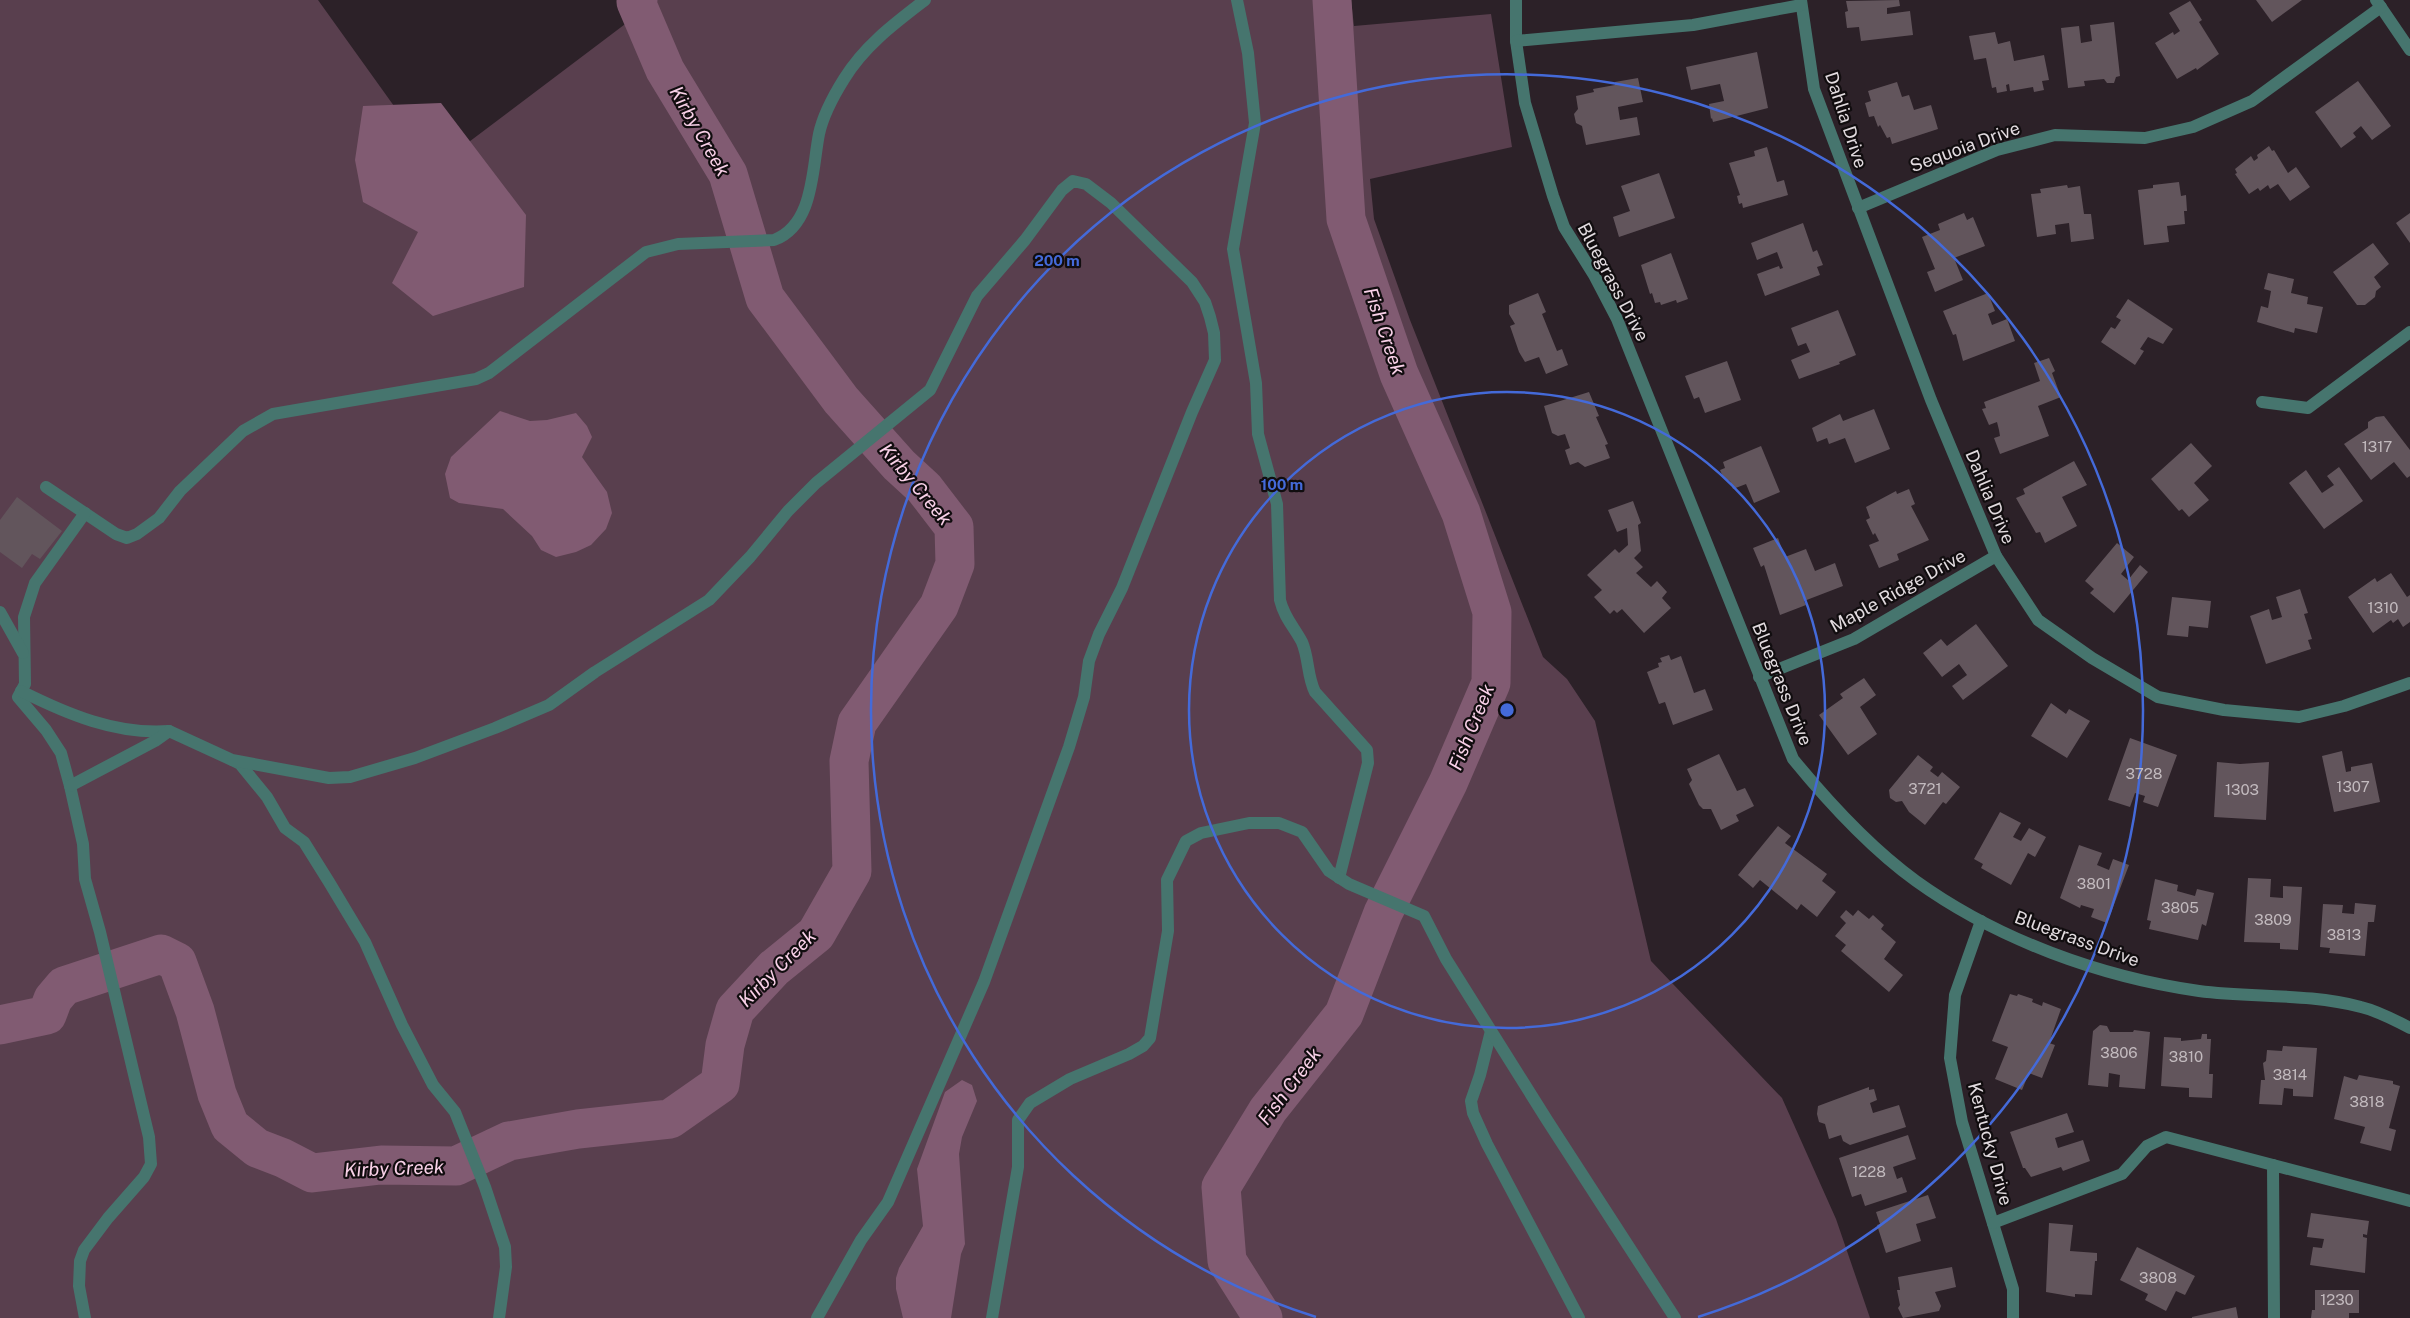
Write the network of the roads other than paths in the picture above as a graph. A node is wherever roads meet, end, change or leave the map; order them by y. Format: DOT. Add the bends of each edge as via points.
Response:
graph roads {
  1 [pos="925,0"];
  2 [pos="1237,0"];
  3 [pos="1516,0"];
  4 [pos="1801,3"];
  5 [pos="2378,4"];
  6 [pos="1516,41"];
  7 [pos="2410,50"];
  8 [pos="1858,208"];
  9 [pos="2410,332"];
  10 [pos="2262,402"];
  11 [pos="46,487"];
  12 [pos="85,513"];
  13 [pos="1996,556"];
  14 [pos="0,612"];
  15 [pos="23,653"];
  16 [pos="1760,677"];
  17 [pos="2410,683"];
  18 [pos="21,691"];
  19 [pos="169,731"];
  20 [pos="232,760"];
  21 [pos="70,786"];
  22 [pos="1344,881"];
  23 [pos="1981,922"];
  24 [pos="2410,1028"];
  25 [pos="1492,1030"];
  26 [pos="2273,1165"];
  27 [pos="2410,1201"];
  28 [pos="1993,1223"];
  29 [pos="85,1318"];
  30 [pos="499,1318"];
  31 [pos="817,1318"];
  32 [pos="992,1318"];
  33 [pos="1579,1318"];
  34 [pos="1675,1318"];
  35 [pos="2013,1318"];
  36 [pos="2274,1318"];
  1 -- 12 [label="street" via="862,51 844,79 819,133 814,177 800,218 787,236 774,240 678,244 646,252 476,379 273,414 243,431 180,491 159,518 127,538"];
  2 -- 22 [label="street" via="1248,54 1255,123 1233,249 1256,383 1258,434 1277,504 1280,600 1283,614 1302,643 1315,692 1367,750 1368,764"];
  3 -- 6 [label="street, Bluegrass Drive"];
  4 -- 6 [label="street" via="1693,25"];
  4 -- 8 [label="street, Dahlia Drive" via="1814,89"];
  5 -- 7 [label="street"];
  5 -- 8 [label="street, Sequoia Drive" via="2252,101 2194,127 2145,138 2055,135 1997,150"];
  6 -- 16 [label="street, Bluegrass Drive" via="1525,103 1564,227 1617,319"];
  8 -- 13 [label="street, Dahlia Drive" via="1931,400"];
  9 -- 10 [label="street" via="2308,408"];
  11 -- 12 [label="street"];
  12 -- 15 [label="street" via="35,583 24,617"];
  13 -- 16 [label="street, Maple Ridge Drive" via="1854,639"];
  13 -- 17 [label="street, Dahlia Drive" via="2038,620 2092,658 2158,697 2224,710 2299,716 2344,706"];
  14 -- 15 [label="street"];
  15 -- 18 [label="street" via="25,684"];
  16 -- 23 [label="street, Bluegrass Drive" via="1792,759 1825,798 1877,849 1916,881"];
  18 -- 19 [label="street" via="94,722 129,731"];
  18 -- 21 [label="street" via="18,697 61,753"];
  19 -- 20 [label="street"];
  19 -- 21 [label="street"];
  20 -- 30 [label="street" via="252,778 285,828 304,842 365,942 433,1085 455,1112 505,1247 506,1267"];
  20 -- 31 [label="street" via="329,778 350,777 415,758 549,705 594,672 709,600 788,511 930,390 977,296 1062,190 1073,181 1086,184 1111,203 1173,261 1205,302 1215,340 1215,360 1122,588 1099,634 1089,661 1084,697 1069,747 984,982 888,1202 861,1240"];
  21 -- 29 [label="street" via="83,844 85,879 149,1137 152,1164 84,1250 79,1286"];
  22 -- 25 [label="street" via="1424,916 1446,959"];
  22 -- 32 [label="street" via="1329,871 1302,832 1279,822 1249,822 1201,833 1186,841 1167,880 1168,931 1150,1038 1130,1054 1070,1079 1030,1103 1018,1120 1017,1176"];
  23 -- 24 [label="street, Bluegrass Drive" via="2060,955 2153,984 2205,992 2314,998 2363,1007"];
  23 -- 28 [label="street, Kentucky Drive" via="1954,995 1950,1058 1962,1122"];
  25 -- 33 [label="street" via="1471,1101 1473,1113"];
  25 -- 34 [label="street"];
  26 -- 27 [label="street"];
  26 -- 28 [label="street" via="2166,1137 2147,1146 2122,1174"];
  26 -- 36 [label="street"];
  28 -- 35 [label="street, Kentucky Drive" via="2013,1289"];
}
